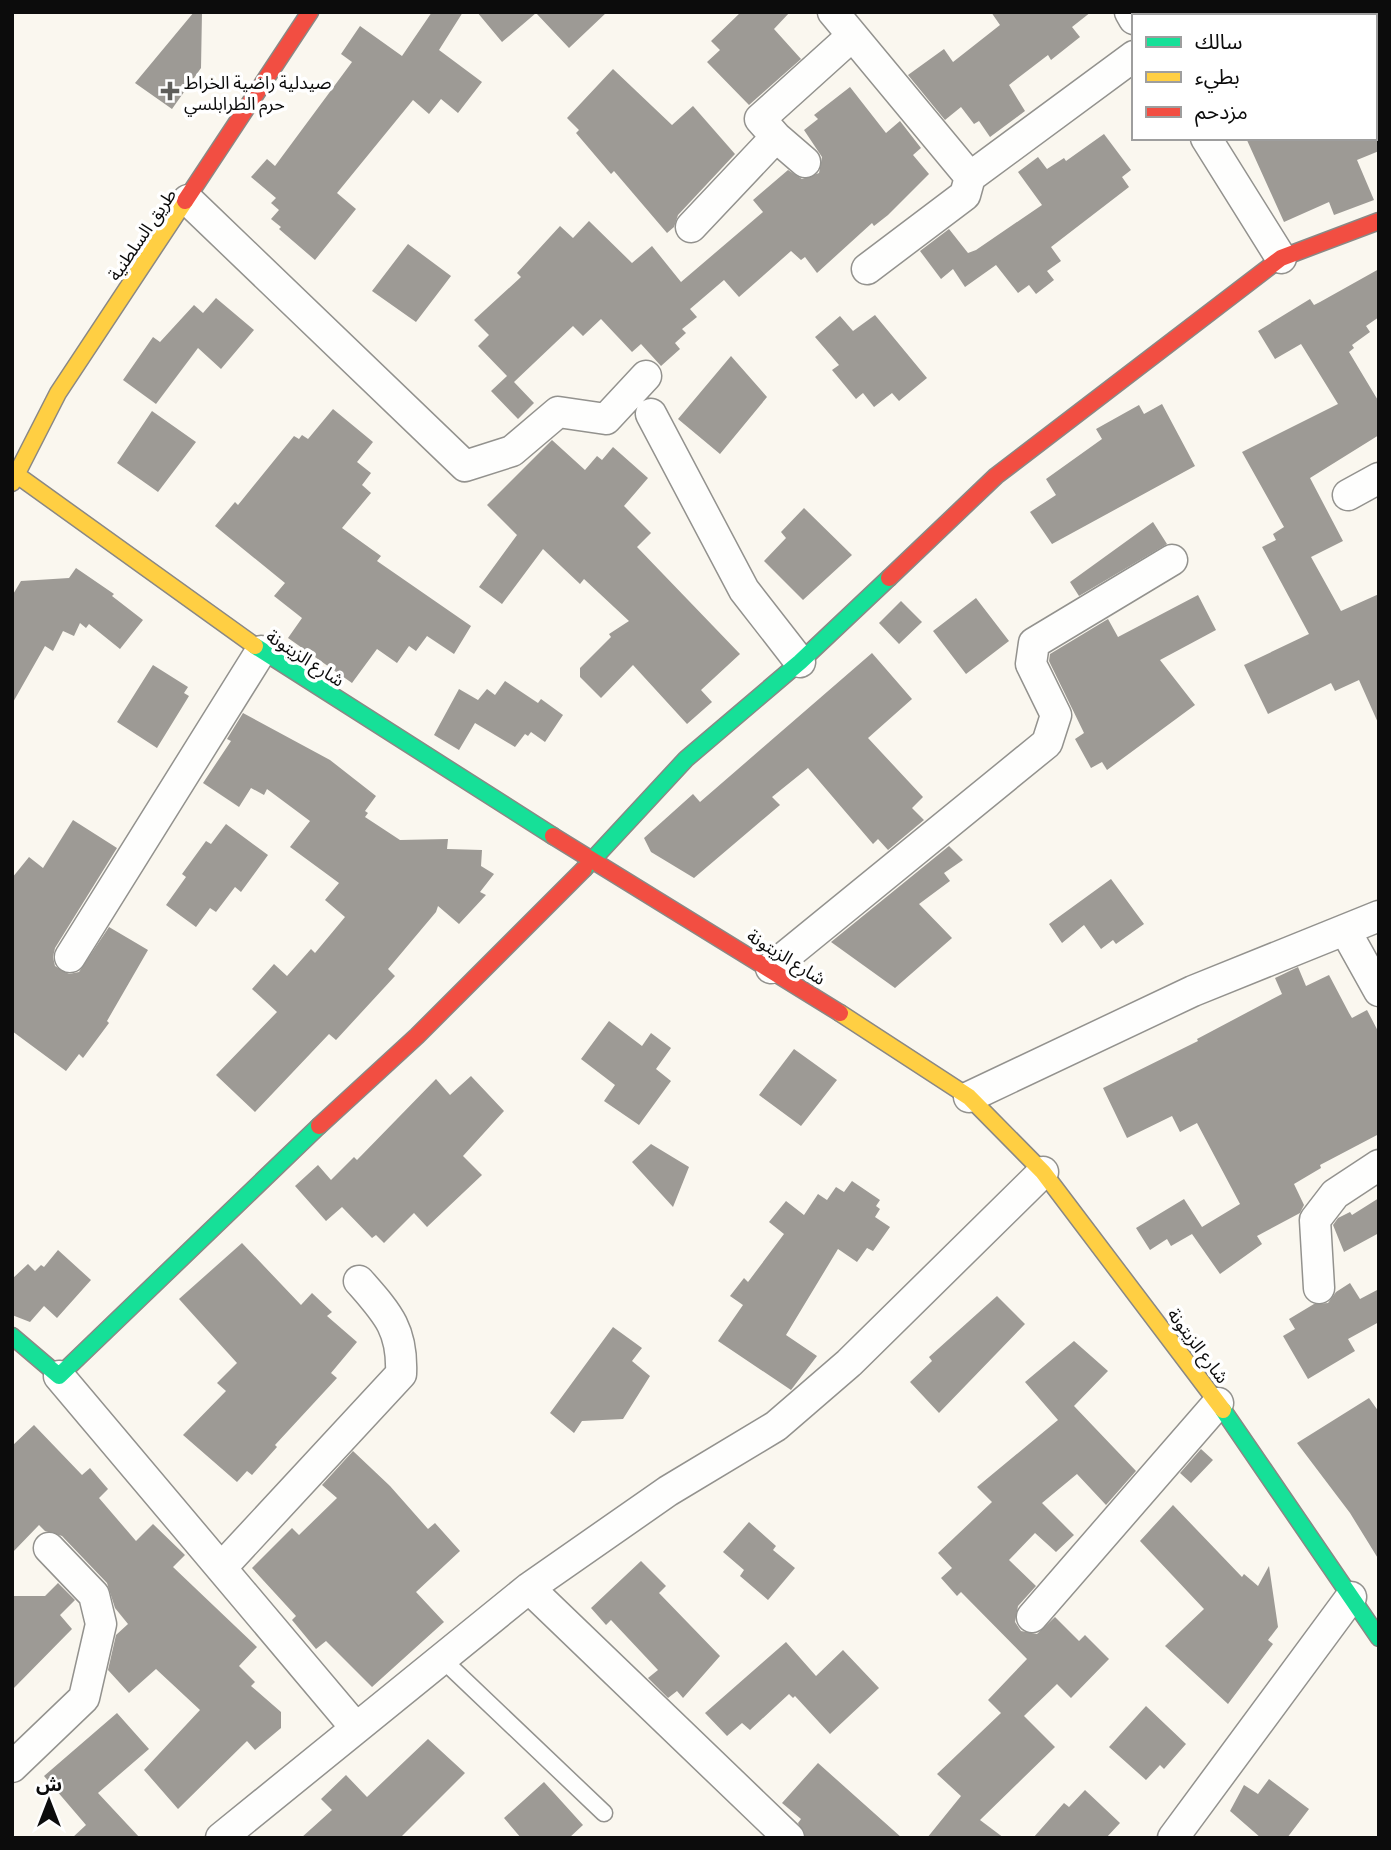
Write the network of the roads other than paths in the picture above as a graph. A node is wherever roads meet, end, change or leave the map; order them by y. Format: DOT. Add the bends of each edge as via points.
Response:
graph roads {
  1 [pos="310,12"];
  2 [pos="833,12"];
  3 [pos="852,36"];
  4 [pos="1132,57"];
  5 [pos="776,137"];
  6 [pos="1207,140"];
  7 [pos="805,162"];
  8 [pos="970,177"];
  9 [pos="188,200"];
  10 [pos="1379,221"];
  11 [pos="691,227"];
  12 [pos="1281,258"];
  13 [pos="867,269"];
  14 [pos="646,376"];
  15 [pos="650,414"];
  16 [pos="14,476"];
  17 [pos="1379,478"];
  18 [pos="1348,495"];
  19 [pos="1172,560"];
  20 [pos="261,651"];
  21 [pos="800,662"];
  22 [pos="592,861"];
  23 [pos="1379,916"];
  24 [pos="1345,930"];
  25 [pos="70,957"];
  26 [pos="771,968"];
  27 [pos="1379,991"];
  28 [pos="969,1097"];
  29 [pos="1379,1166"];
  30 [pos="1043,1172"];
  31 [pos="359,1281"];
  32 [pos="1320,1287"];
  33 [pos="12,1336"];
  34 [pos="59,1376"];
  35 [pos="1218,1403"];
  36 [pos="48,1548"];
  37 [pos="223,1566"];
  38 [pos="529,1588"];
  39 [pos="1351,1597"];
  40 [pos="1032,1617"];
  41 [pos="1379,1638"];
  42 [pos="440,1657"];
  43 [pos="356,1728"];
  44 [pos="12,1767"];
  45 [pos="604,1812"];
  46 [pos="778,1834"];
  47 [pos="220,1838"];
  48 [pos="1173,1838"];
  1 -- 9 [label="street, طريق السلطنية"];
  2 -- 3 [label="street"];
  3 -- 5 [label="street" via="760,119"];
  3 -- 8 [label="street"];
  4 -- 8 [label="street"];
  5 -- 7 [label="street"];
  5 -- 11 [label="street"];
  6 -- 12 [label="street"];
  8 -- 13 [label="street" via="965,195"];
  9 -- 14 [label="street" via="465,466 512,451 558,412 606,418"];
  9 -- 16 [label="street, طريق السلطنية" via="58,393"];
  10 -- 12 [label="street"];
  12 -- 21 [label="street" via="996,476"];
  15 -- 21 [label="street" via="744,590"];
  16 -- 20 [label="street, شارع الزيتونة"];
  17 -- 18 [label="street"];
  19 -- 26 [label="street" via="1034,643 1031,664 1056,715 1047,743"];
  20 -- 22 [label="street, شارع الزيتونة"];
  20 -- 25 [label="street"];
  21 -- 22 [label="street" via="687,759"];
  22 -- 26 [label="street, شارع الزيتونة"];
  22 -- 34 [label="street" via="417,1036 266,1174"];
  23 -- 24 [label="street"];
  24 -- 27 [label="street"];
  24 -- 28 [label="street" via="1193,991"];
  26 -- 28 [label="street, شارع الزيتونة"];
  28 -- 30 [label="street, شارع الزيتونة"];
  29 -- 32 [label="street" via="1335,1194 1315,1220"];
  30 -- 35 [label="street, شارع الزيتونة"];
  30 -- 38 [label="street" via="849,1363 776,1426 668,1491"];
  31 -- 37 [label="street" via="389,1315 399,1338 401,1374"];
  33 -- 34 [label="street"];
  34 -- 37 [label="street"];
  35 -- 39 [label="street, شارع الزيتونة"];
  35 -- 40 [label="street"];
  36 -- 44 [label="street" via="94,1595 101,1624 84,1698"];
  37 -- 43 [label="street"];
  38 -- 42 [label="street"];
  38 -- 46 [label="street"];
  39 -- 41 [label="street, شارع الزيتونة"];
  39 -- 48 [label="street"];
  42 -- 43 [label="street"];
  42 -- 45 [label="lane"];
  43 -- 47 [label="street"];
}
